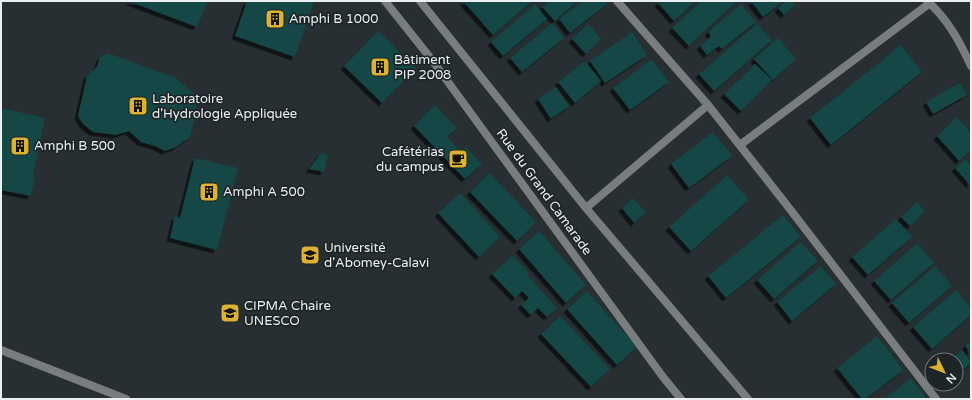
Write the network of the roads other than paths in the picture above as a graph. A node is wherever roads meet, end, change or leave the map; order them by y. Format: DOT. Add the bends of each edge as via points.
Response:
graph roads {
  1 [pos="385,1"];
  2 [pos="420,1"];
  3 [pos="617,1"];
  4 [pos="928,2"];
  5 [pos="971,66"];
  6 [pos="708,105"];
  7 [pos="740,145"];
  8 [pos="586,208"];
  9 [pos="1,350"];
  10 [pos="126,399"];
  11 [pos="681,399"];
  12 [pos="748,399"];
  13 [pos="936,399"];
  1 -- 11 [label="street, Rue du Grand Camarade" via="432,60"];
  2 -- 8 [label="street"];
  3 -- 6 [label="street"];
  4 -- 5 [label="street" via="947,22"];
  4 -- 7 [label="street"];
  6 -- 7 [label="street"];
  6 -- 8 [label="street"];
  7 -- 13 [label="street"];
  8 -- 12 [label="street"];
  9 -- 10 [label="street"];
}
